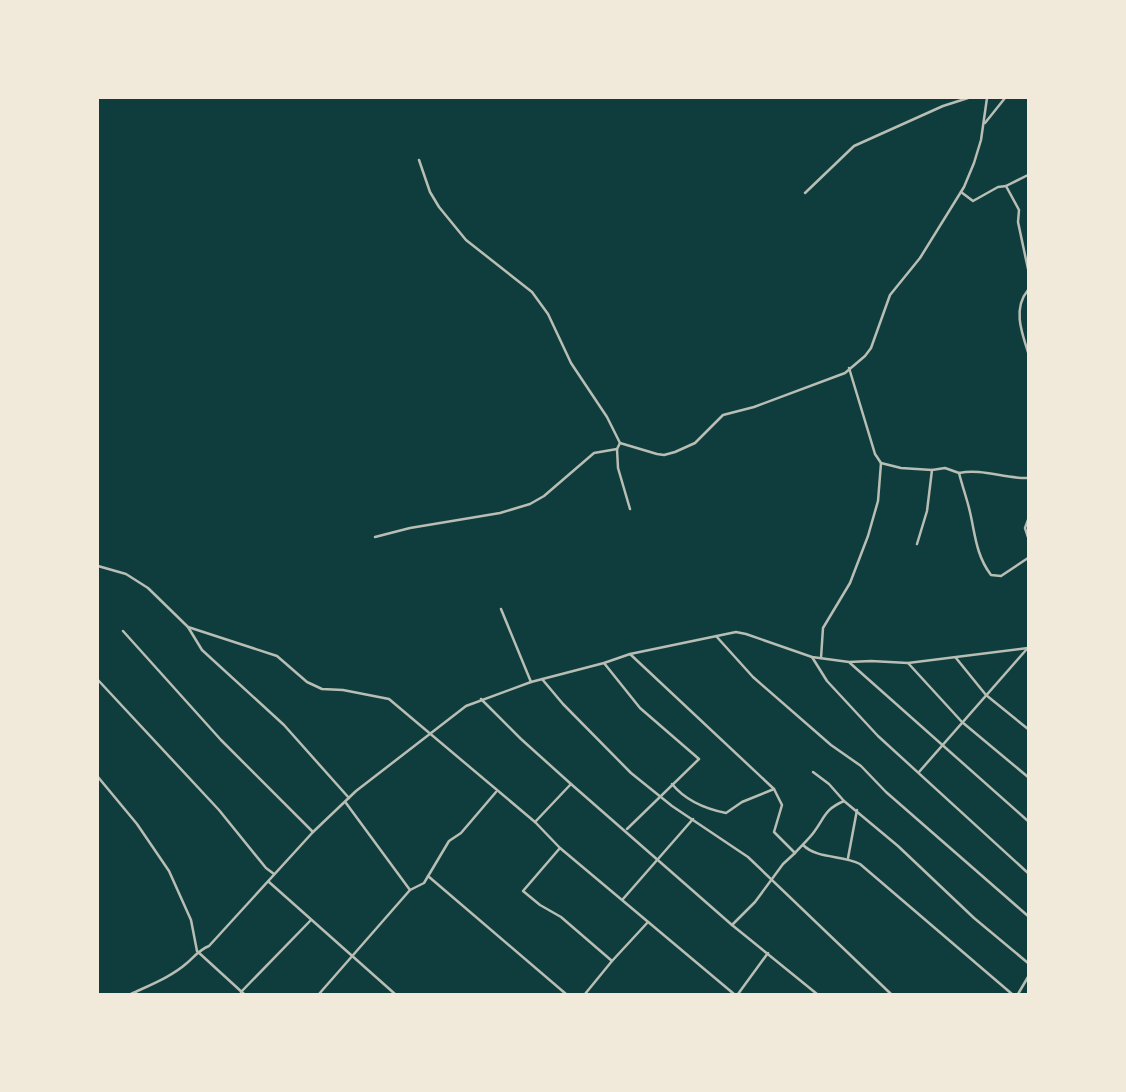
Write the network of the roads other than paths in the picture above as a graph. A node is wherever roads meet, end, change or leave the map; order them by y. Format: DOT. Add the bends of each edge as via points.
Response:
graph roads {
  1 [pos="968,98"];
  2 [pos="987,98"];
  3 [pos="1005,98"];
  4 [pos="984,124"];
  5 [pos="419,160"];
  6 [pos="1028,175"];
  7 [pos="1006,186"];
  8 [pos="961,192"];
  9 [pos="805,193"];
  10 [pos="1028,269"];
  11 [pos="1028,290"];
  12 [pos="1028,352"];
  13 [pos="848,368"];
  14 [pos="620,443"];
  15 [pos="617,449"];
  16 [pos="881,463"];
  17 [pos="932,470"];
  18 [pos="959,473"];
  19 [pos="1028,478"];
  20 [pos="630,509"];
  21 [pos="1028,520"];
  22 [pos="375,537"];
  23 [pos="1028,537"];
  24 [pos="917,544"];
  25 [pos="1028,558"];
  26 [pos="98,566"];
  27 [pos="501,609"];
  28 [pos="188,627"];
  29 [pos="124,631"];
  30 [pos="716,636"];
  31 [pos="1028,648"];
  32 [pos="630,654"];
  33 [pos="812,657"];
  34 [pos="821,658"];
  35 [pos="956,658"];
  36 [pos="849,662"];
  37 [pos="604,663"];
  38 [pos="908,663"];
  39 [pos="542,679"];
  40 [pos="98,680"];
  41 [pos="531,682"];
  42 [pos="986,695"];
  43 [pos="481,699"];
  44 [pos="962,722"];
  45 [pos="1028,729"];
  46 [pos="431,734"];
  47 [pos="942,747"];
  48 [pos="813,772"];
  49 [pos="919,772"];
  50 [pos="98,777"];
  51 [pos="1028,777"];
  52 [pos="571,784"];
  53 [pos="672,784"];
  54 [pos="774,789"];
  55 [pos="496,792"];
  56 [pos="660,797"];
  57 [pos="349,798"];
  58 [pos="844,801"];
  59 [pos="345,803"];
  60 [pos="857,810"];
  61 [pos="693,819"];
  62 [pos="1028,821"];
  63 [pos="535,822"];
  64 [pos="627,830"];
  65 [pos="313,832"];
  66 [pos="803,845"];
  67 [pos="560,848"];
  68 [pos="795,853"];
  69 [pos="848,858"];
  70 [pos="658,859"];
  71 [pos="1028,873"];
  72 [pos="274,874"];
  73 [pos="428,876"];
  74 [pos="770,880"];
  75 [pos="269,882"];
  76 [pos="410,890"];
  77 [pos="623,899"];
  78 [pos="1028,916"];
  79 [pos="311,920"];
  80 [pos="648,922"];
  81 [pos="732,925"];
  82 [pos="197,951"];
  83 [pos="768,953"];
  84 [pos="353,957"];
  85 [pos="612,961"];
  86 [pos="1028,963"];
  87 [pos="1028,977"];
  88 [pos="242,993"];
  89 [pos="131,994"];
  90 [pos="319,994"];
  91 [pos="394,994"];
  92 [pos="566,994"];
  93 [pos="585,994"];
  94 [pos="734,994"];
  95 [pos="738,994"];
  96 [pos="817,994"];
  97 [pos="891,994"];
  98 [pos="1012,994"];
  99 [pos="1018,994"];
  1 -- 9 [label="street" via="854,146"];
  2 -- 4 [label="street"];
  3 -- 4 [label="street"];
  4 -- 8 [label="street" via="974,163"];
  5 -- 14 [label="street" via="435,200 466,240 525,286 548,314 571,363"];
  6 -- 7 [label="street"];
  7 -- 8 [label="street" via="973,201"];
  7 -- 10 [label="street" via="1019,210 1018,222"];
  8 -- 13 [label="street" via="920,258 890,295 871,348 857,364"];
  11 -- 12 [label="street" via="1020,303 1019,314"];
  13 -- 14 [label="street" via="845,373 754,407 723,415 695,443 675,452 657,454"];
  13 -- 16 [label="street" via="875,454"];
  14 -- 15 [label="street"];
  15 -- 20 [label="street" via="618,468"];
  15 -- 22 [label="street" via="594,453 530,504 500,513"];
  16 -- 17 [label="street"];
  16 -- 34 [label="street" via="878,501 868,536 850,583 823,628"];
  17 -- 18 [label="street" via="945,468"];
  17 -- 24 [label="street" via="927,511"];
  18 -- 19 [label="street" via="985,471 1011,479"];
  18 -- 25 [label="street" via="970,509 974,538 985,568 991,575 1001,576"];
  21 -- 23 [label="street" via="1025,528"];
  26 -- 28 [label="street" via="126,574 148,588"];
  27 -- 41 [label="street"];
  28 -- 46 [label="street" via="277,656 307,682 322,689 389,699"];
  28 -- 57 [label="street" via="202,650 284,725"];
  29 -- 65 [label="street" via="221,740"];
  30 -- 32 [label="street"];
  30 -- 33 [label="street" via="736,632 746,634"];
  30 -- 78 [label="street" via="753,677 831,745 861,766 886,792"];
  31 -- 35 [label="street"];
  31 -- 42 [label="street"];
  32 -- 37 [label="street"];
  32 -- 54 [label="street"];
  33 -- 34 [label="street"];
  33 -- 49 [label="street" via="845,703"];
  34 -- 36 [label="street"];
  35 -- 38 [label="street"];
  35 -- 42 [label="street"];
  36 -- 38 [label="street"];
  36 -- 47 [label="street"];
  37 -- 39 [label="street"];
  37 -- 53 [label="street" via="640,708 699,759"];
  38 -- 44 [label="street"];
  39 -- 41 [label="street"];
  39 -- 56 [label="street" via="607,751"];
  40 -- 72 [label="street"];
  41 -- 43 [label="street"];
  42 -- 44 [label="street"];
  42 -- 45 [label="street"];
  43 -- 46 [label="street" via="466,706"];
  43 -- 52 [label="street"];
  44 -- 47 [label="street"];
  44 -- 51 [label="street"];
  46 -- 55 [label="street"];
  46 -- 57 [label="street"];
  47 -- 49 [label="street"];
  47 -- 62 [label="street"];
  48 -- 58 [label="street"];
  49 -- 71 [label="street"];
  50 -- 82 [label="street" via="137,824 169,871 191,920"];
  52 -- 63 [label="street"];
  52 -- 64 [label="street"];
  53 -- 54 [label="street" via="694,802 726,812"];
  53 -- 56 [label="street"];
  54 -- 68 [label="street" via="782,805 774,832"];
  55 -- 63 [label="street"];
  55 -- 73 [label="street" via="449,841"];
  56 -- 61 [label="street"];
  56 -- 64 [label="street"];
  57 -- 59 [label="street"];
  58 -- 60 [label="street"];
  58 -- 66 [label="street" via="830,808"];
  59 -- 65 [label="street"];
  59 -- 76 [label="street"];
  60 -- 69 [label="street"];
  60 -- 86 [label="street"];
  61 -- 70 [label="street"];
  61 -- 74 [label="street" via="748,857"];
  63 -- 67 [label="street"];
  64 -- 70 [label="street"];
  65 -- 72 [label="street"];
  66 -- 68 [label="street"];
  66 -- 69 [label="street" via="818,854"];
  67 -- 77 [label="street"];
  67 -- 85 [label="street" via="524,892 561,917"];
  68 -- 74 [label="street"];
  69 -- 98 [label="street" via="873,874"];
  70 -- 77 [label="street"];
  70 -- 81 [label="street"];
  72 -- 75 [label="street"];
  73 -- 76 [label="street" via="424,883"];
  73 -- 92 [label="street"];
  74 -- 81 [label="street" via="755,902"];
  74 -- 97 [label="street"];
  75 -- 79 [label="street"];
  75 -- 82 [label="street" via="209,946"];
  76 -- 84 [label="street"];
  77 -- 80 [label="street"];
  79 -- 84 [label="street"];
  79 -- 88 [label="street"];
  80 -- 85 [label="street"];
  80 -- 94 [label="street"];
  81 -- 83 [label="street"];
  82 -- 88 [label="street"];
  82 -- 89 [label="street" via="169,975"];
  83 -- 95 [label="street"];
  83 -- 96 [label="street"];
  84 -- 90 [label="street"];
  84 -- 91 [label="street"];
  85 -- 93 [label="street"];
  87 -- 99 [label="street"];
}
